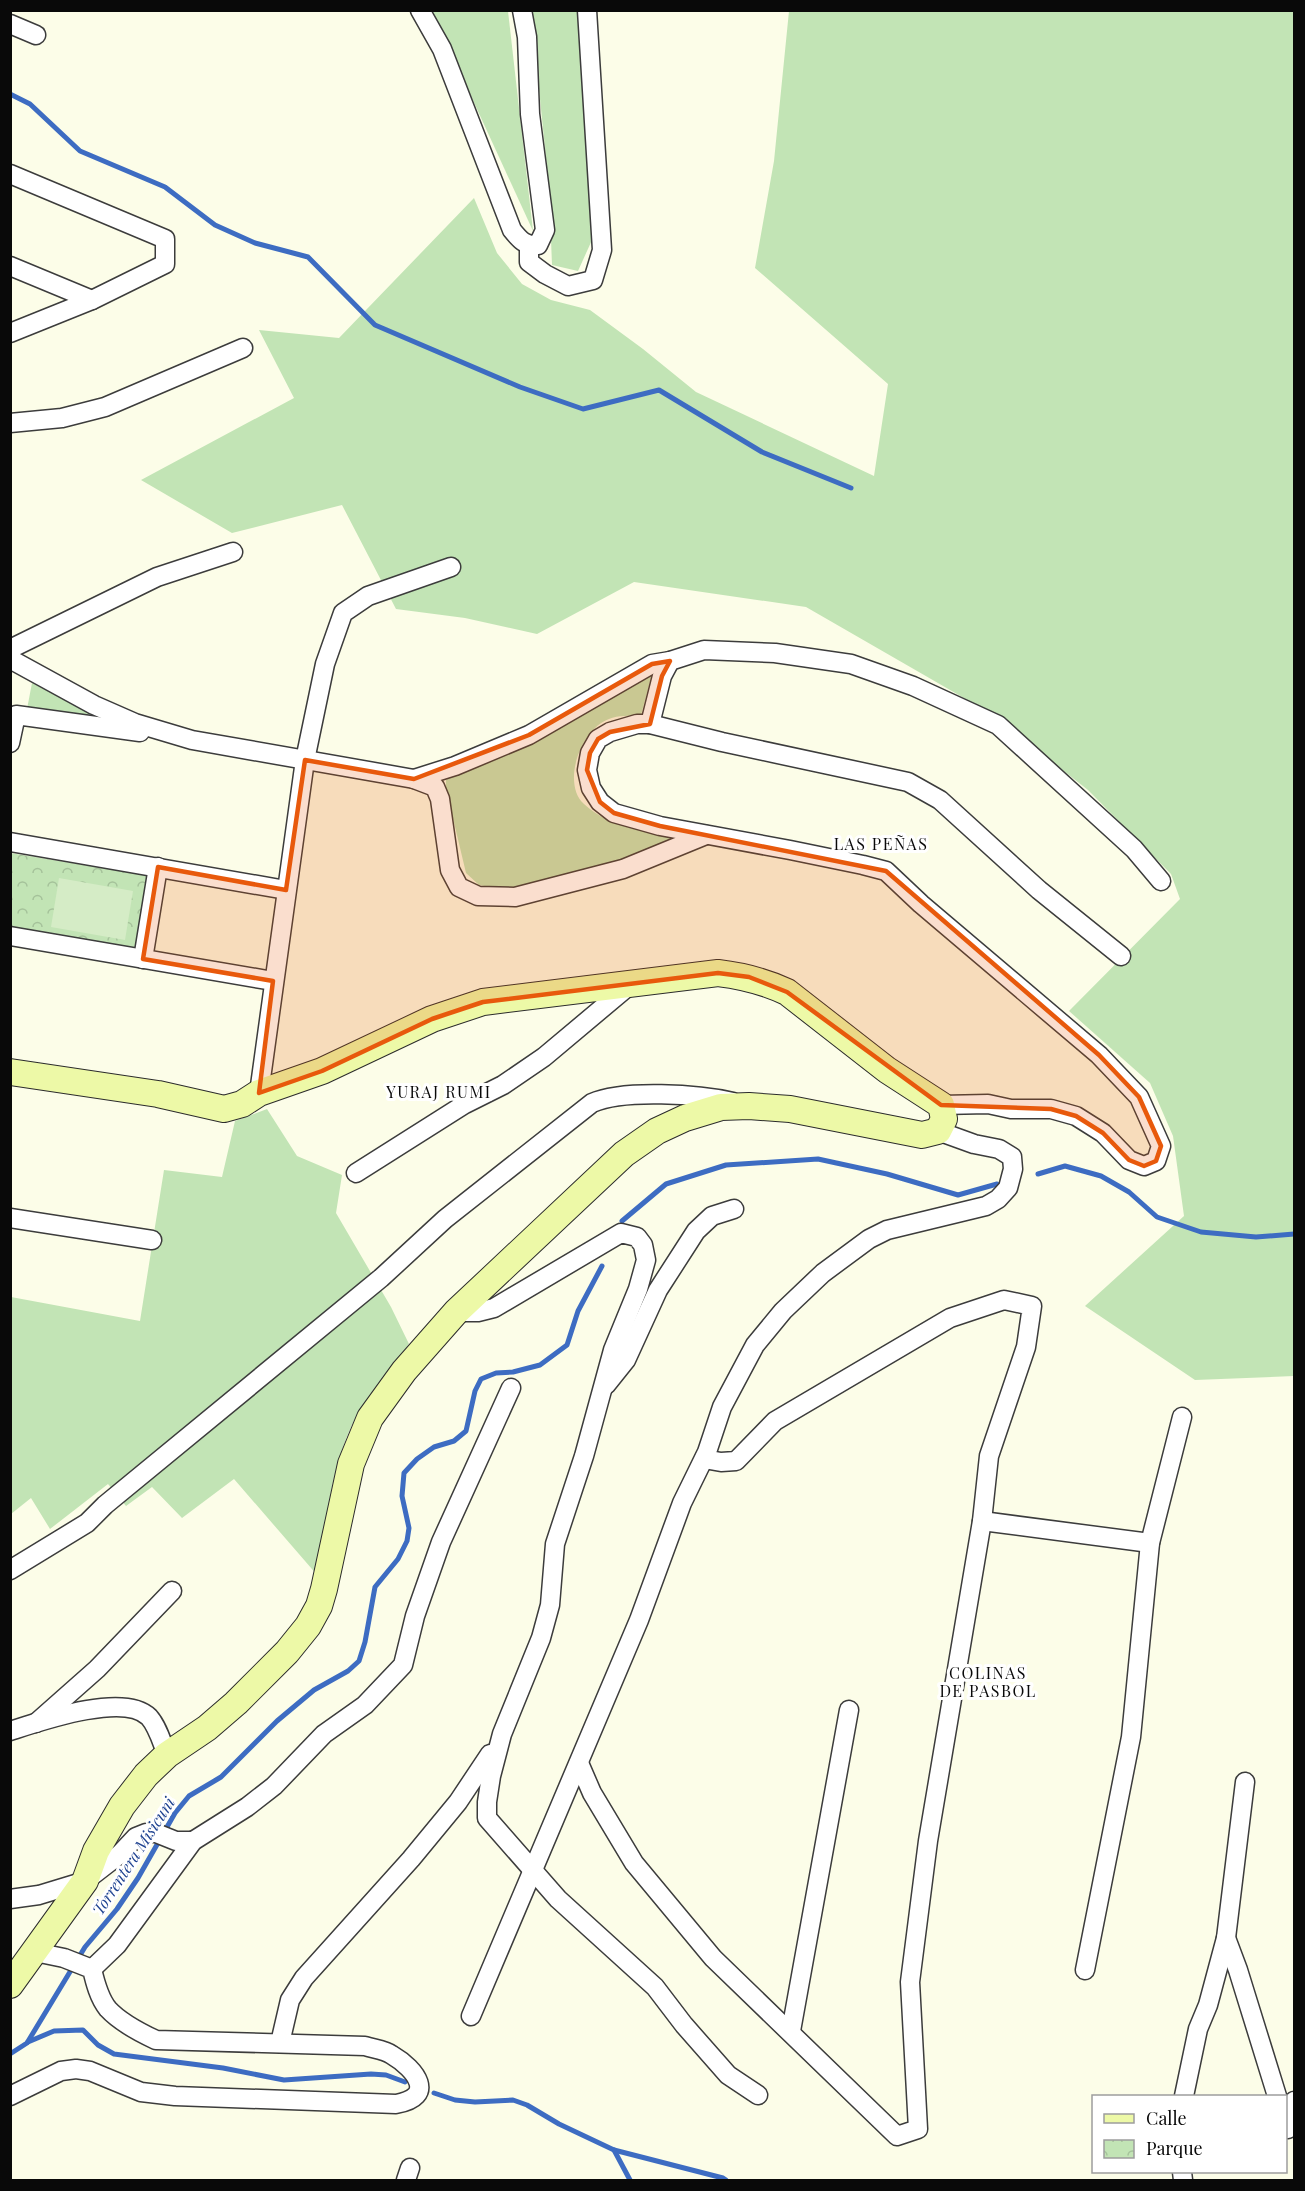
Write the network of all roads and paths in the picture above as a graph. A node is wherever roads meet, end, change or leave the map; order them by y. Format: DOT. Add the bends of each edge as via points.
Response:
graph roads {
  1 [pos="420,10"];
  2 [pos="522,10"];
  3 [pos="587,10"];
  4 [pos="10,24"];
  5 [pos="36,35"];
  6 [pos="10,174"];
  7 [pos="529,245"];
  8 [pos="10,266"];
  9 [pos="92,300"];
  10 [pos="10,333"];
  11 [pos="243,348"];
  12 [pos="10,423"];
  13 [pos="233,552"];
  14 [pos="451,567"];
  15 [pos="10,649"];
  16 [pos="10,659"];
  17 [pos="670,661"];
  18 [pos="650,724"];
  19 [pos="192,740"];
  20 [pos="10,743"];
  21 [pos="305,760"];
  22 [pos="414,779"];
  23 [pos="706,835"];
  24 [pos="10,842"];
  25 [pos="158,867"];
  26 [pos="1161,881"];
  27 [pos="286,890"];
  28 [pos="10,936"];
  29 [pos="1121,956"];
  30 [pos="143,959"];
  31 [pos="273,981"];
  32 [pos="631,984"];
  33 [pos="10,1072"];
  34 [pos="259,1093"];
  35 [pos="941,1105"];
  36 [pos="749,1106"];
  37 [pos="938,1131"];
  38 [pos="356,1173"];
  39 [pos="734,1209"];
  40 [pos="10,1218"];
  41 [pos="152,1240"];
  42 [pos="456,1312"];
  43 [pos="511,1388"];
  44 [pos="601,1391"];
  45 [pos="1182,1417"];
  46 [pos="704,1459"];
  47 [pos="982,1521"];
  48 [pos="1150,1543"];
  49 [pos="10,1570"];
  50 [pos="172,1591"];
  51 [pos="849,1710"];
  52 [pos="36,1723"];
  53 [pos="10,1731"];
  54 [pos="502,1734"];
  55 [pos="167,1755"];
  56 [pos="579,1763"];
  57 [pos="1245,1782"];
  58 [pos="193,1841"];
  59 [pos="534,1870"];
  60 [pos="85,1881"];
  61 [pos="10,1899"];
  62 [pos="1226,1938"];
  63 [pos="35,1952"];
  64 [pos="92,1969"];
  65 [pos="1085,1970"];
  66 [pos="10,1985"];
  67 [pos="471,2016"];
  68 [pos="791,2031"];
  69 [pos="280,2043"];
  70 [pos="758,2095"];
  71 [pos="1184,2095"];
  72 [pos="1276,2095"];
  73 [pos="10,2096"];
  74 [pos="1294,2101"];
  75 [pos="1289,2133"];
  1 -- 7 [label="street" via="442,49 512,230"];
  2 -- 7 [label="street" via="545,230 538,245"];
  3 -- 7 [label="street" via="602,250 593,279 568,286 545,274 530,262"];
  4 -- 5 [label="street"];
  6 -- 9 [label="street" via="165,239 165,264"];
  8 -- 9 [label="street"];
  9 -- 10 [label="street"];
  11 -- 12 [label="street" via="105,406 62,418"];
  13 -- 15 [label="street" via="157,577"];
  14 -- 21 [label="street" via="368,596 343,613 324,664"];
  16 -- 19 [label="street" via="94,705 135,723"];
  17 -- 18 [label="street" via="662,676"];
  17 -- 22 [label="street" via="652,664 529,735"];
  17 -- 26 [label="street" via="704,650 775,653 851,664 913,686 998,725 1134,849"];
  18 -- 23 [label="street" via="637,724 598,739 587,770 591,788 614,813"];
  18 -- 29 [label="street" via="908,782 940,800 1039,890"];
  19 -- 20 [label="street" via="16,715"];
  19 -- 21 [label="street"];
  21 -- 22 [label="street"];
  21 -- 27 [label="street"];
  22 -- 23 [label="street" via="435,787 450,870 459,887 478,897 515,897 623,869"];
  23 -- 35 [label="street" via="863,864 886,872 1099,1055 1139,1097 1161,1146 1156,1161 1144,1166 1129,1160 1103,1133 1076,1116 1051,1109"];
  24 -- 25 [label="street"];
  25 -- 27 [label="street"];
  25 -- 30 [label="street"];
  27 -- 31 [label="street"];
  28 -- 30 [label="street"];
  30 -- 31 [label="street"];
  31 -- 34 [label="street"];
  32 -- 34 [label="street" via="483,1002 432,1019 322,1071"];
  32 -- 35 [label="street" via="718,974 749,977 773,985"];
  32 -- 38 [label="street" via="544,1058"];
  33 -- 34 [label="street" via="158,1094 224,1109"];
  35 -- 37 [label="street" via="944,1119"];
  36 -- 37 [label="street" via="790,1109 922,1136"];
  36 -- 42 [label="street" via="721,1107 684,1118 632,1148"];
  36 -- 49 [label="street" via="710,1096 668,1095 617,1096 591,1103 445,1220 87,1523"];
  37 -- 46 [label="street" via="999,1149 1012,1157 1008,1188 986,1206 887,1230 823,1273 755,1345 722,1407"];
  39 -- 44 [label="street" via="712,1216 696,1231 658,1290 626,1360"];
  40 -- 41 [label="street"];
  42 -- 44 [label="street" via="494,1308 621,1233 637,1237 646,1260"];
  42 -- 55 [label="street" via="404,1371 358,1442 324,1589 308,1626 236,1702"];
  43 -- 58 [label="street" via="441,1542 403,1665 365,1705 324,1734 274,1786"];
  44 -- 54 [label="street" via="555,1544 550,1605"];
  45 -- 48 [label="street"];
  46 -- 47 [label="street" via="736,1461 775,1421 950,1318 1004,1300 1032,1306 1026,1347 989,1456"];
  46 -- 56 [label="street" via="682,1503 639,1620"];
  47 -- 48 [label="street"];
  47 -- 68 [label="street" via="928,1841 910,1982 918,2129 897,2136"];
  48 -- 65 [label="street" via="1131,1737"];
  50 -- 52 [label="street" via="97,1669"];
  51 -- 68 [label="street"];
  52 -- 53 [label="street"];
  52 -- 55 [label="street" via="104,1706 139,1710 153,1723"];
  54 -- 59 [label="street" via="491,1776 488,1818"];
  54 -- 69 [label="street" via="458,1802 304,1978 290,2000"];
  55 -- 60 [label="street" via="122,1806 96,1851"];
  56 -- 59 [label="street"];
  56 -- 68 [label="street" via="592,1793 634,1863 713,1958"];
  57 -- 62 [label="street"];
  58 -- 60 [label="street" via="146,1833 136,1837"];
  58 -- 64 [label="street" via="117,1945"];
  59 -- 67 [label="street"];
  59 -- 70 [label="street" via="558,1899 655,1987 728,2075"];
  60 -- 61 [label="street"];
  60 -- 63 [label="street"];
  62 -- 71 [label="street" via="1198,2029"];
  62 -- 72 [label="street"];
  63 -- 64 [label="street"];
  63 -- 66 [label="street"];
  64 -- 69 [label="street" via="97,1990 108,2009 156,2040"];
  69 -- 73 [label="street" via="365,2046 391,2054 417,2078 419,2092 414,2099 396,2104 175,2096 141,2092 76,2069 61,2071"];
  74 -- 75 [label="street"];
}
